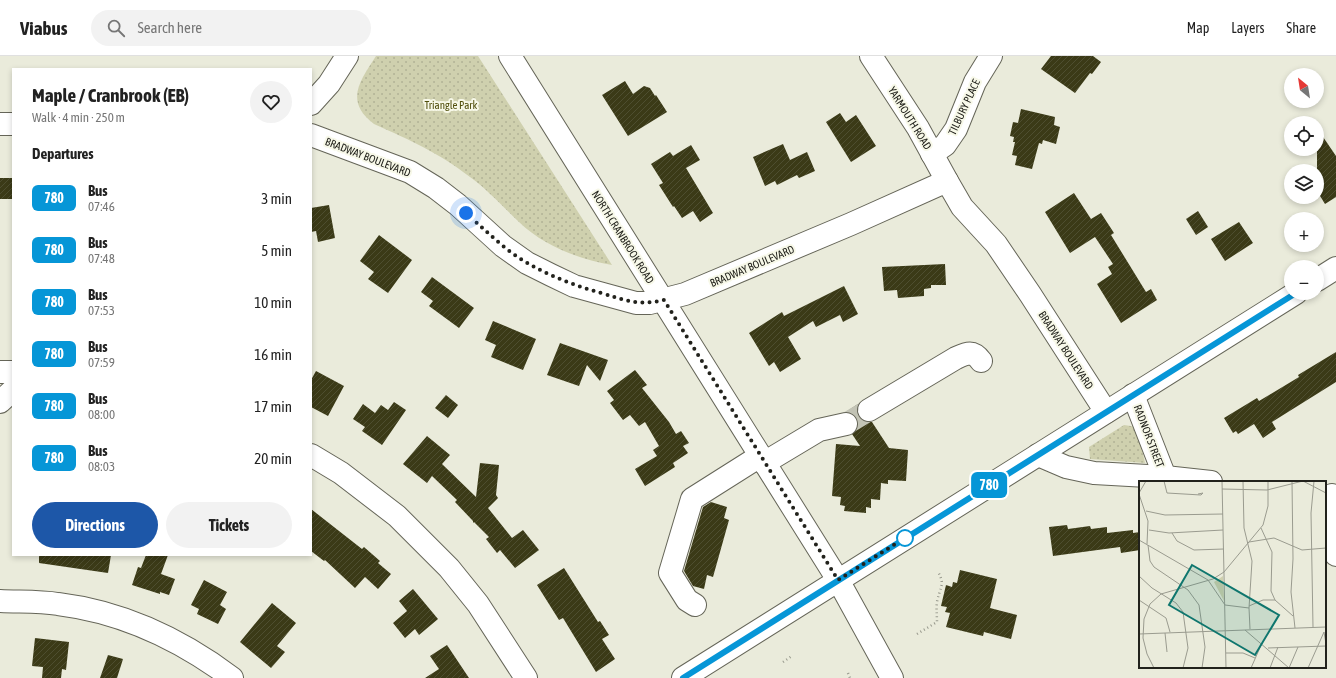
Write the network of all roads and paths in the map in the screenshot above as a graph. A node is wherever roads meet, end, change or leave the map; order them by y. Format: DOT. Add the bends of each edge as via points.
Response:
graph roads {
  1 [pos="347,56"];
  2 [pos="510,56"];
  3 [pos="871,56"];
  4 [pos="991,56"];
  5 [pos="312,103"];
  6 [pos="0,124"];
  7 [pos="12,124"];
  8 [pos="312,135"];
  9 [pos="932,154"];
  10 [pos="946,181"];
  11 [pos="1336,268"];
  12 [pos="1324,276"];
  13 [pos="664,300"];
  14 [pos="1285,300"];
  15 [pos="981,361"];
  16 [pos="0,372"];
  17 [pos="12,372"];
  18 [pos="12,391"];
  19 [pos="1133,395"];
  20 [pos="0,402"];
  21 [pos="869,410"];
  22 [pos="1106,412"];
  23 [pos="846,424"];
  24 [pos="1038,455"];
  25 [pos="312,456"];
  26 [pos="762,460"];
  27 [pos="1166,477"];
  28 [pos="1202,481"];
  29 [pos="1331,495"];
  30 [pos="1336,555"];
  31 [pos="938,572"];
  32 [pos="838,580"];
  33 [pos="0,601"];
  34 [pos="695,605"];
  35 [pos="917,634"];
  36 [pos="792,656"];
  37 [pos="783,662"];
  38 [pos="848,673"];
  39 [pos="232,678"];
  40 [pos="526,678"];
  41 [pos="683,678"];
  42 [pos="850,678"];
  43 [pos="892,678"];
  1 -- 5 [label="street" via="329,84"];
  2 -- 13 [label="street, NORTH CRANBROOK ROAD"];
  3 -- 9 [label="street, YARMOUTH ROAD"];
  4 -- 9 [label="street, TILBURY PLACE" via="975,82 956,129 944,145"];
  6 -- 7 [label="street"];
  8 -- 13 [label="street, BRADWAY BOULEVARD" via="410,172 441,192 527,263 574,286 636,303 650,304"];
  9 -- 10 [label="street, YARMOUTH ROAD"];
  10 -- 13 [label="street, BRADWAY BOULEVARD" via="851,224 685,294"];
  10 -- 22 [label="street, BRADWAY BOULEVARD" via="962,207 1000,250"];
  11 -- 12 [label="street"];
  13 -- 26 [label="street, NORTH CRANBROOK ROAD"];
  14 -- 19 [label="street"];
  15 -- 21 [label="street" via="974,354 964,354"];
  16 -- 17 [label="street"];
  18 -- 20 [label="street"];
  19 -- 22 [label="street"];
  19 -- 27 [label="street, RADNOR STREET"];
  22 -- 24 [label="street"];
  23 -- 26 [label="street" via="819,430"];
  24 -- 27 [label="street, RADNOR STREET" via="1066,467 1094,472"];
  24 -- 32 [label="street"];
  25 -- 40 [label="street" via="342,473 397,516 449,568 478,604"];
  26 -- 32 [label="street, NORTH CRANBROOK ROAD"];
  26 -- 34 [label="street" via="692,499 670,573 687,600"];
  27 -- 28 [label="street, RADNOR STREET"];
  29 -- 30 [label="street"];
  31 -- 35 [label="path" via="942,579 937,601 937,622"];
  32 -- 41 [label="street"];
  32 -- 43 [label="street, NORTH CRANBROOK ROAD"];
  33 -- 39 [label="street" via="58,604 112,615 163,635 207,659"];
  36 -- 37 [label="path"];
  38 -- 42 [label="path"];
}
